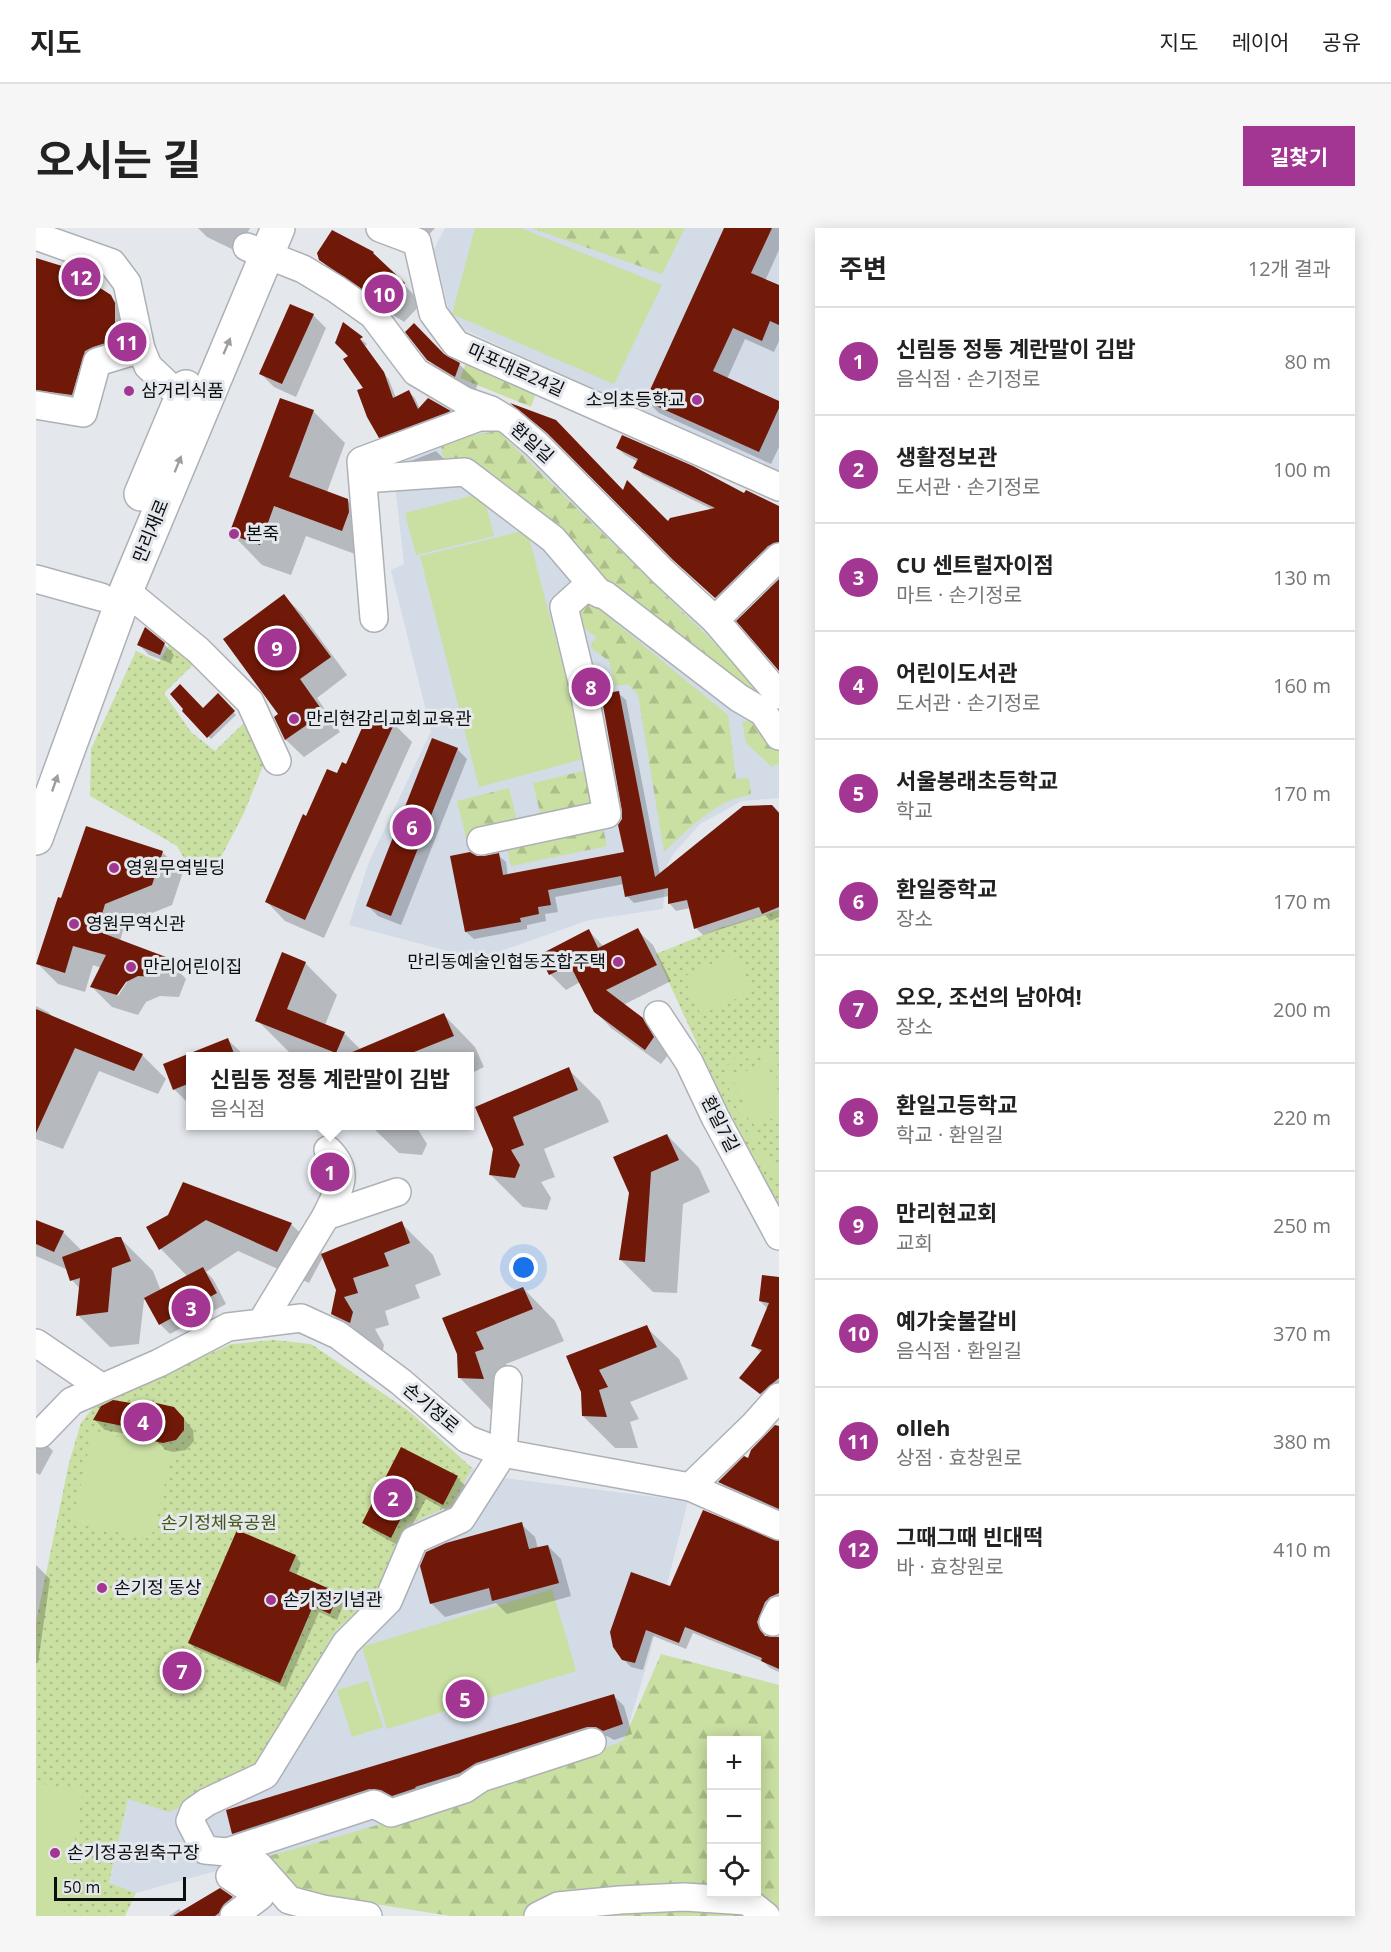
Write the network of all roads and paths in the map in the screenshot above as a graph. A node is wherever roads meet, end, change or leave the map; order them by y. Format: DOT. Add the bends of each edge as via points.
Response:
graph roads {
  1 [pos="381,228"];
  2 [pos="36,236"];
  3 [pos="261,239"];
  4 [pos="141,349"];
  5 [pos="194,396"];
  6 [pos="36,405"];
  7 [pos="501,417"];
  8 [pos="363,479"];
  9 [pos="779,487"];
  10 [pos="779,557"];
  11 [pos="36,579"];
  12 [pos="113,594"];
  13 [pos="600,594"];
  14 [pos="374,618"];
  15 [pos="715,620"];
  16 [pos="777,688"];
  17 [pos="779,736"];
  18 [pos="277,761"];
  19 [pos="36,771"];
  20 [pos="36,838"];
  21 [pos="481,841"];
  22 [pos="658,1015"];
  23 [pos="328,1150"];
  24 [pos="397,1192"];
  25 [pos="326,1216"];
  26 [pos="779,1236"];
  27 [pos="261,1323"];
  28 [pos="36,1343"];
  29 [pos="508,1380"];
  30 [pos="101,1387"];
  31 [pos="779,1397"];
  32 [pos="40,1434"];
  33 [pos="503,1453"];
  34 [pos="690,1487"];
  35 [pos="779,1526"];
  36 [pos="592,1742"];
  37 [pos="552,1913"];
  38 [pos="234,1916"];
  39 [pos="368,1916"];
  40 [pos="766,1916"];
  1 -- 9 [label="street, 마포대로24길" via="417,242 433,313 456,344"];
  2 -- 4 [label="street" via="112,263 127,283"];
  3 -- 5 [label="main road, 만리재로"];
  3 -- 7 [label="street, 환일길" via="373,315 416,372"];
  4 -- 5 [label="street" via="148,366 169,386"];
  4 -- 6 [label="street" via="97,362 82,414"];
  5 -- 12 [label="main road, 만리재로"];
  7 -- 8 [label="street" via="478,417 361,461"];
  7 -- 15 [label="street, 환일길" via="536,444"];
  8 -- 13 [label="street" via="465,472 553,539"];
  8 -- 14 [label="street"];
  10 -- 15 [label="street"];
  11 -- 12 [label="street"];
  12 -- 18 [label="street" via="198,650 250,702"];
  12 -- 19 [label="main road, 만리재로"];
  20 -- 12 [label="main road, 만리재로, one-way"];
  13 -- 17 [label="street" via="763,712"];
  13 -- 21 [label="street" via="585,588 564,607 607,814"];
  15 -- 16 [label="street, 환일길"];
  22 -- 26 [label="street, 환일7길" via="689,1062"];
  23 -- 25 [label="street" via="336,1157 342,1182"];
  24 -- 25 [label="street"];
  25 -- 27 [label="street"];
  27 -- 30 [label="street, 손기정로" via="228,1327 159,1364"];
  27 -- 33 [label="street, 손기정로" via="301,1318 338,1335 467,1439"];
  28 -- 30 [label="street"];
  29 -- 33 [label="street"];
  30 -- 32 [label="street, 손기정로" via="72,1401"];
  31 -- 34 [label="street"];
  33 -- 34 [label="street, 손기정로"];
  33 -- 36 [label="street" via="461,1519 414,1540 388,1601 346,1643 265,1775 207,1802 194,1811 190,1821 205,1850 227,1852 374,1804 392,1813 465,1789 481,1778"];
  34 -- 35 [label="street, 손기정로"];
  37 -- 40 [label="street" via="620,1900 684,1898 747,1901"];
  38 -- 39 [label="street" via="260,1896 230,1876 259,1866 289,1900"];
}
